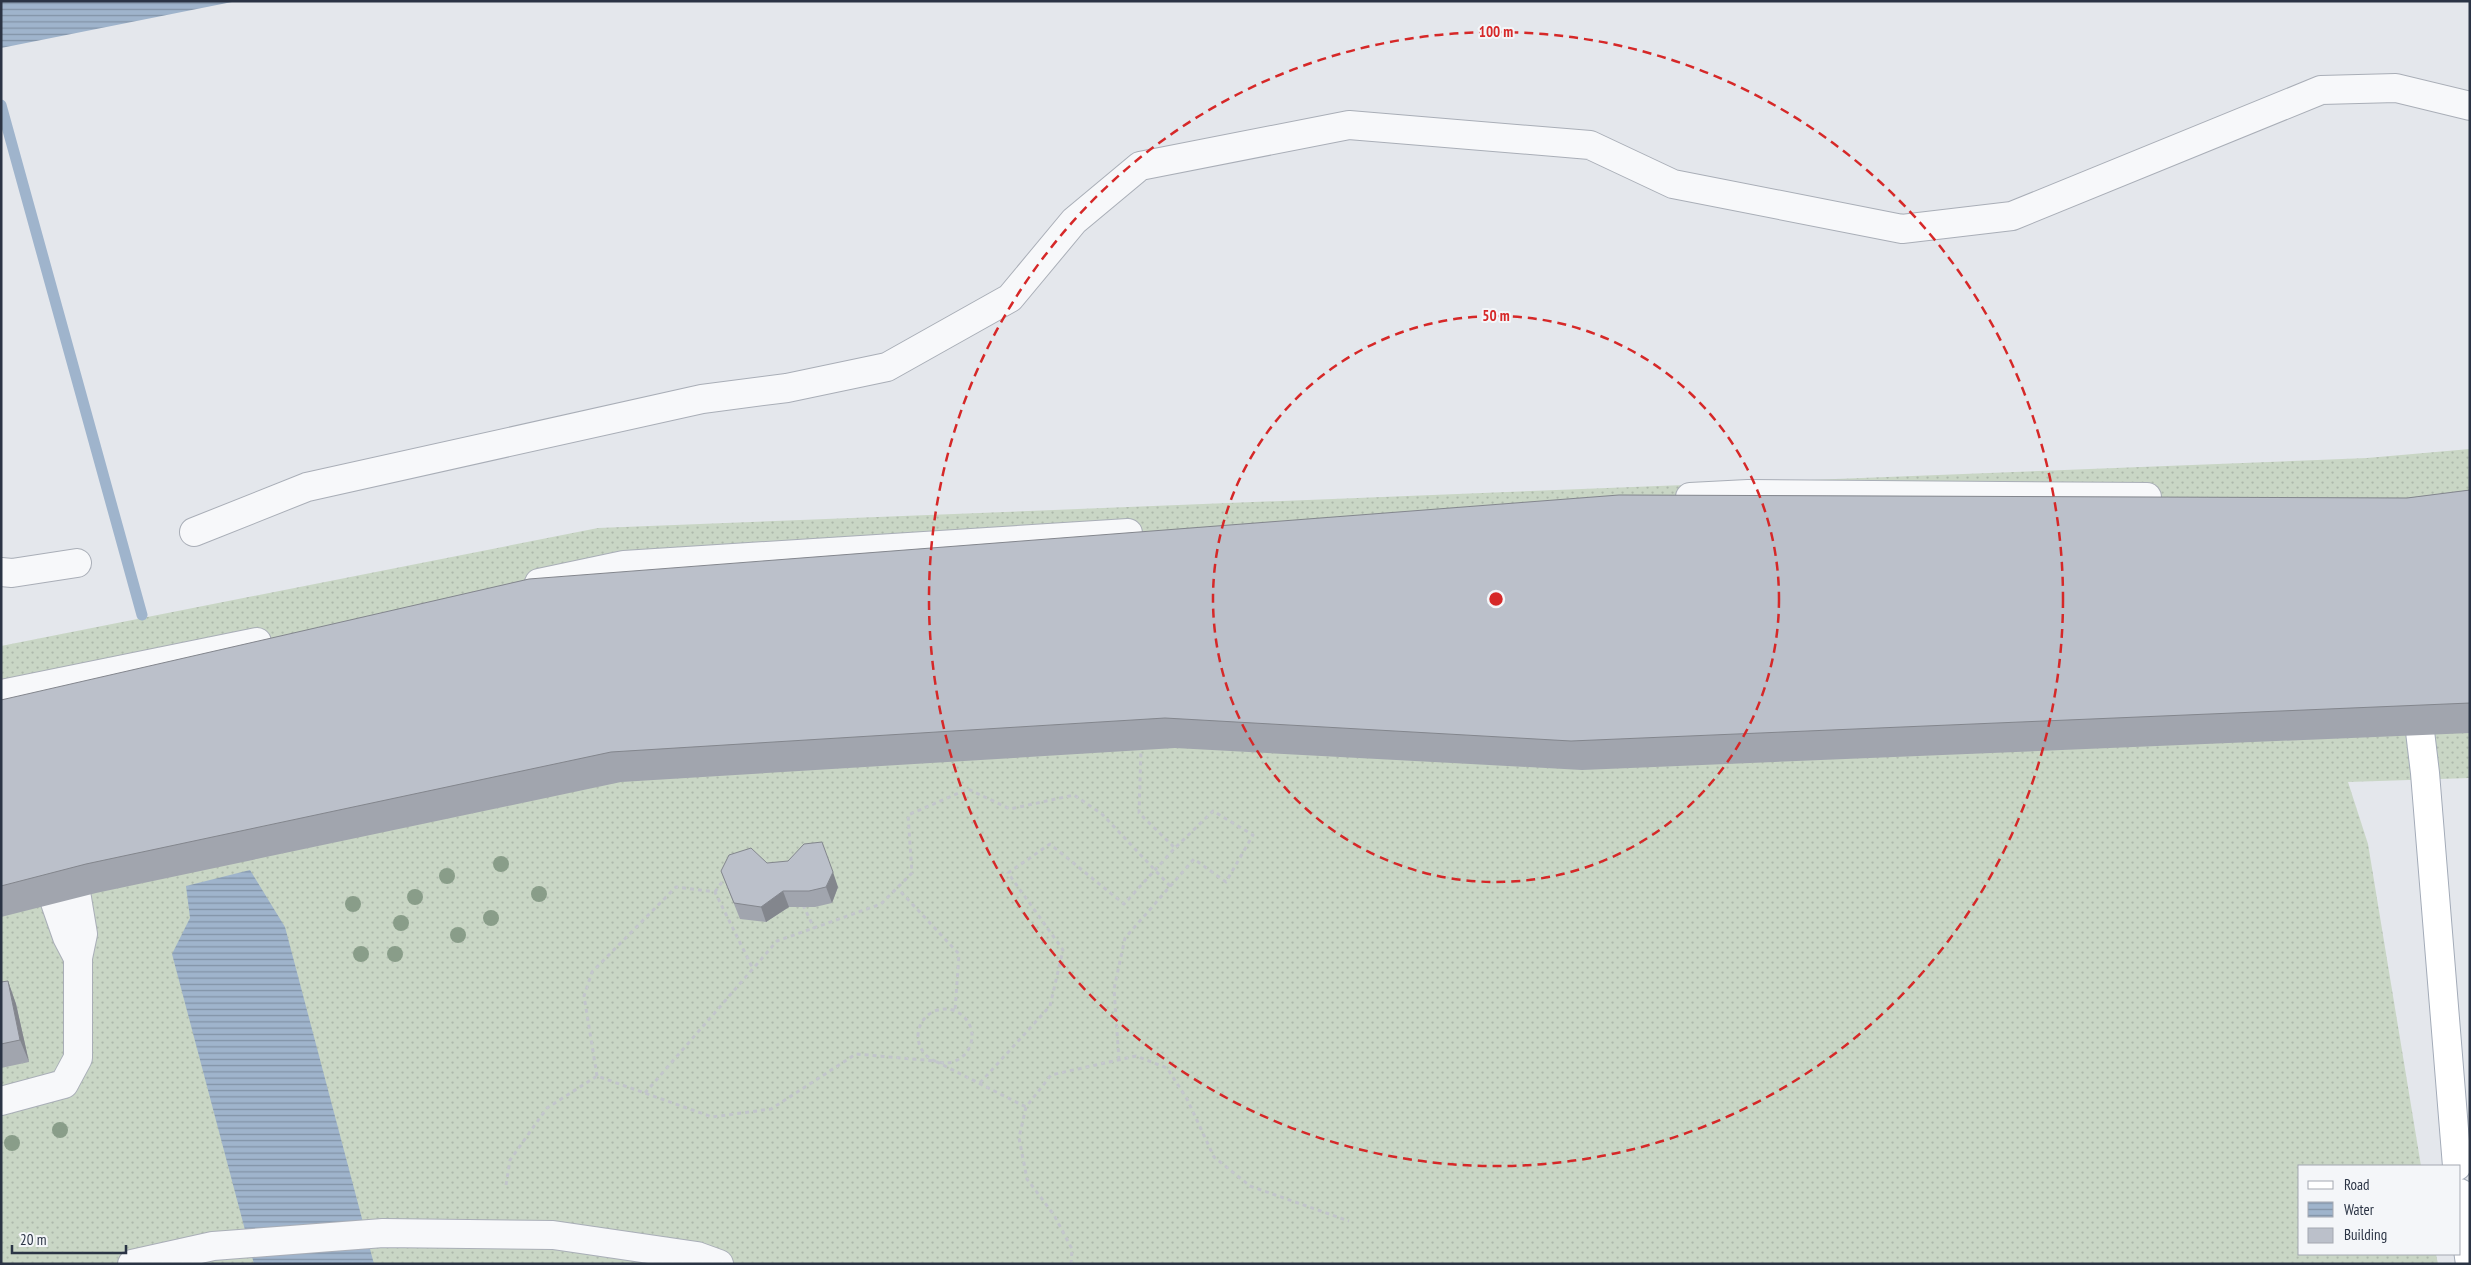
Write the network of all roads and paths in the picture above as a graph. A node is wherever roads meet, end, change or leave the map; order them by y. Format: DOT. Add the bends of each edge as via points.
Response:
graph roads {
  1 [pos="2470,106"];
  2 [pos="2172,497"];
  3 [pos="1668,499"];
  4 [pos="194,532"];
  5 [pos="1151,532"];
  6 [pos="77,563"];
  7 [pos="1,572"];
  8 [pos="517,587"];
  9 [pos="283,636"];
  10 [pos="2416,676"];
  11 [pos="1,694"];
  12 [pos="1142,750"];
  13 [pos="69,844"];
  14 [pos="1175,848"];
  15 [pos="38,852"];
  16 [pos="727,876"];
  17 [pos="1170,886"];
  18 [pos="715,892"];
  19 [pos="901,892"];
  20 [pos="802,901"];
  21 [pos="814,928"];
  22 [pos="78,958"];
  23 [pos="753,969"];
  24 [pos="955,1011"];
  25 [pos="1119,1060"];
  26 [pos="935,1061"];
  27 [pos="597,1076"];
  28 [pos="980,1083"];
  29 [pos="645,1093"];
  30 [pos="1,1101"];
  31 [pos="1026,1107"];
  32 [pos="2457,1165"];
  33 [pos="506,1185"];
  34 [pos="2461,1200"];
  35 [pos="1349,1221"];
  36 [pos="132,1264"];
  37 [pos="719,1264"];
  38 [pos="1071,1264"];
  39 [pos="2470,1264"];
  1 -- 4 [label="street" via="2396,88 2321,90 2012,216 1902,229 1672,184 1590,145 1350,125 1140,166 1074,221 1010,298 887,367 787,388 702,399 307,487"];
  2 -- 3 [label="street" via="1748,494"];
  5 -- 8 [label="street" via="624,565"];
  6 -- 7 [label="street" via="12,574"];
  9 -- 11 [label="street"];
  10 -- 32 [label="main road"];
  12 -- 14 [label="path, bridge" via="1140,813"];
  13 -- 22 [label="street" via="83,934"];
  14 -- 17 [label="path" via="1213,811 1253,835 1226,882 1194,859"];
  14 -- 28 [label="path, bridge" via="1124,904 1050,844 1008,873 1063,950 1050,1006"];
  15 -- 22 [label="street" via="67,937"];
  16 -- 18 [label="path"];
  17 -- 21 [label="path" via="1102,814 1074,795 1010,809 968,789 908,815 912,873 881,904"];
  17 -- 25 [label="path" via="1125,938 1114,989"];
  18 -- 23 [label="path"];
  18 -- 27 [label="path" via="676,887 592,972 584,996"];
  19 -- 24 [label="path" via="959,954"];
  20 -- 21 [label="path"];
  21 -- 23 [label="path" via="777,941"];
  22 -- 30 [label="street" via="78,1058 64,1084"];
  23 -- 29 [label="path"];
  24 -- 26 [label="path" via="937,1011 923,1022 919,1031 921,1049"];
  24 -- 26 [label="path" via="969,1022 970,1047 966,1054 951,1063"];
  25 -- 31 [label="path" via="1051,1075"];
  25 -- 35 [label="path" via="1136,1056 1167,1068 1188,1099 1214,1157 1250,1186"];
  26 -- 28 [label="path"];
  26 -- 29 [label="path" via="856,1054 770,1109 712,1117"];
  27 -- 29 [label="path"];
  27 -- 33 [label="path" via="546,1108 510,1160"];
  28 -- 31 [label="path"];
  31 -- 38 [label="path" via="1019,1138 1027,1179 1054,1214 1072,1249"];
  34 -- 39 [label="main road"];
  36 -- 37 [label="street" via="213,1246 382,1233 553,1235 697,1256"];
}
